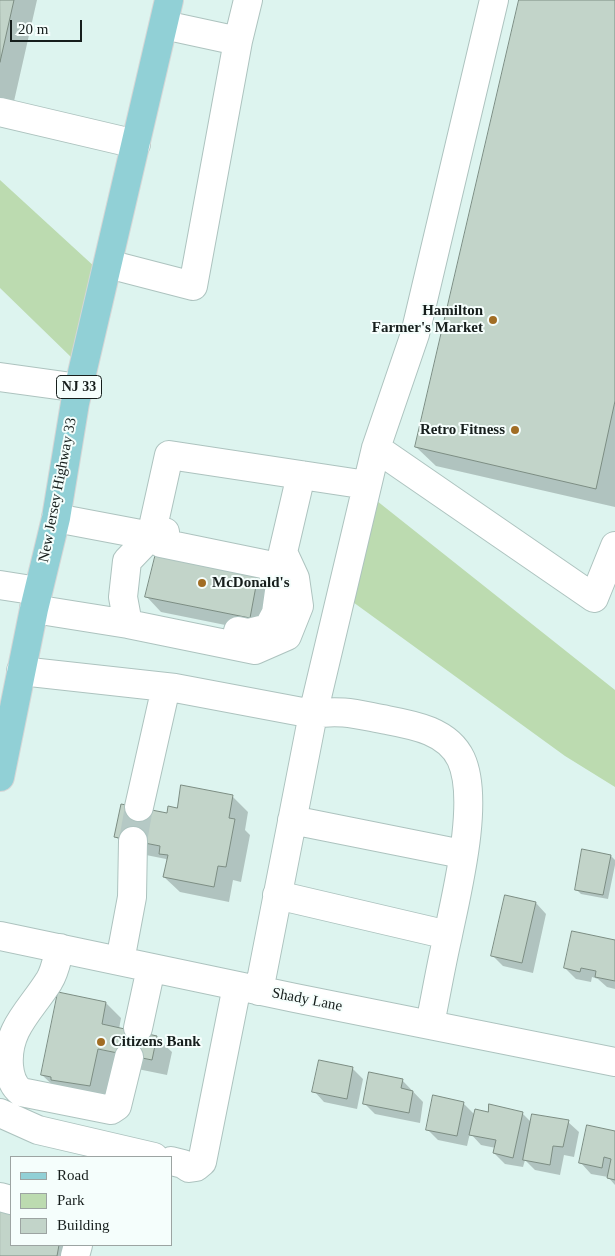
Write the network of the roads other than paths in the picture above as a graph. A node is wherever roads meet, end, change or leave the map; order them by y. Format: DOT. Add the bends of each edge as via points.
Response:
graph roads {
  1 [pos="248,0"];
  2 [pos="494,0"];
  3 [pos="166,12"];
  4 [pos="238,41"];
  5 [pos="0,112"];
  6 [pos="136,144"];
  7 [pos="108,264"];
  8 [pos="0,377"];
  9 [pos="79,388"];
  10 [pos="376,448"];
  11 [pos="301,475"];
  12 [pos="367,485"];
  13 [pos="56,518"];
  14 [pos="151,536"];
  15 [pos="615,546"];
  16 [pos="283,552"];
  17 [pos="0,585"];
  18 [pos="36,600"];
  19 [pos="141,626"];
  20 [pos="22,670"];
  21 [pos="166,687"];
  22 [pos="313,714"];
  23 [pos="0,778"];
  24 [pos="139,808"];
  25 [pos="292,820"];
  26 [pos="133,841"];
  27 [pos="462,854"];
  28 [pos="277,895"];
  29 [pos="448,935"];
  30 [pos="0,936"];
  31 [pos="60,948"];
  32 [pos="120,961"];
  33 [pos="151,968"];
  34 [pos="248,988"];
  35 [pos="430,1024"];
  36 [pos="138,1028"];
  37 [pos="129,1057"];
  38 [pos="615,1062"];
  39 [pos="14,1087"];
  40 [pos="8,1117"];
  41 [pos="150,1156"];
  42 [pos="177,1162"];
  1 -- 4 [label="street"];
  2 -- 10 [label="street" via="415,334"];
  3 -- 4 [label="street"];
  3 -- 6 [label="main road, New Jersey Highway 33 / NJ 33"];
  4 -- 7 [label="street" via="193,286"];
  5 -- 6 [label="street"];
  6 -- 7 [label="main road, New Jersey Highway 33 / NJ 33"];
  7 -- 9 [label="main road, New Jersey Highway 33 / NJ 33"];
  8 -- 9 [label="street"];
  9 -- 13 [label="main road, New Jersey Highway 33 / NJ 33"];
  10 -- 12 [label="street"];
  10 -- 15 [label="street" via="594,598"];
  11 -- 12 [label="street"];
  11 -- 14 [label="street" via="169,455"];
  11 -- 16 [label="street"];
  12 -- 22 [label="street"];
  13 -- 14 [label="street"];
  13 -- 18 [label="main road, New Jersey Highway 33 / NJ 33"];
  14 -- 16 [label="street" via="178,529"];
  14 -- 19 [label="street" via="127,561 123,597"];
  14 -- 19 [label="street" via="161,543 268,564 280,584 276,614 268,628 248,633 186,620"];
  16 -- 19 [label="street" via="295,578 299,606 287,636 255,650"];
  17 -- 18 [label="street"];
  18 -- 19 [label="street"];
  18 -- 20 [label="main road, New Jersey Highway 33 / NJ 33"];
  20 -- 21 [label="street"];
  20 -- 23 [label="main road, New Jersey Highway 33 / NJ 33"];
  21 -- 22 [label="street"];
  21 -- 24 [label="street"];
  22 -- 25 [label="street"];
  22 -- 27 [label="street" via="336,710 422,726 446,741 461,759 466,780 469,807"];
  25 -- 27 [label="street"];
  25 -- 28 [label="street"];
  26 -- 32 [label="street" via="132,897"];
  27 -- 29 [label="street"];
  28 -- 29 [label="street"];
  28 -- 34 [label="street"];
  29 -- 35 [label="street"];
  30 -- 31 [label="street, Shady Lane"];
  31 -- 32 [label="street, Shady Lane"];
  31 -- 39 [label="street" via="51,979 19,1020 10,1040 9,1064"];
  32 -- 33 [label="street, Shady Lane"];
  33 -- 34 [label="street, Shady Lane"];
  33 -- 36 [label="street"];
  34 -- 35 [label="street, Shady Lane"];
  34 -- 42 [label="street" via="202,1162 189,1168"];
  35 -- 38 [label="street, Shady Lane"];
  37 -- 39 [label="street" via="117,1106 110,1110 21,1092"];
  39 -- 40 [label="street"];
  40 -- 41 [label="street" via="38,1130"];
}
